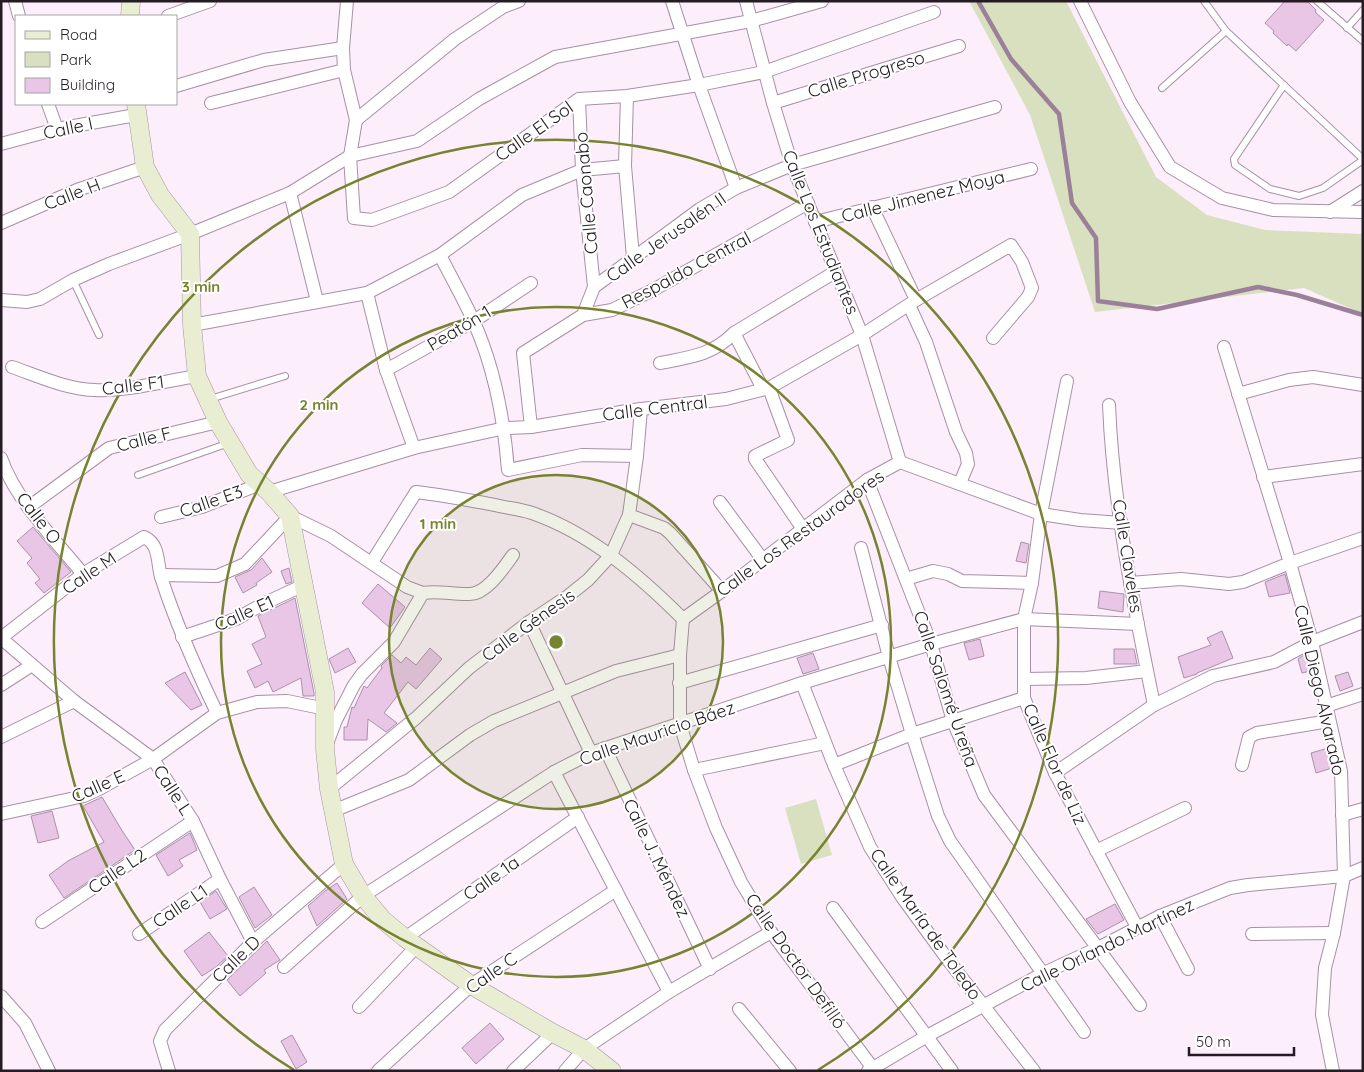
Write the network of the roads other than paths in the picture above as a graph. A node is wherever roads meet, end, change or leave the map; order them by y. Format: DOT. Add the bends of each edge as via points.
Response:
graph roads {
  1 [pos="14,1"];
  2 [pos="131,1"];
  3 [pos="210,1"];
  4 [pos="347,1"];
  5 [pos="519,1"];
  6 [pos="672,1"];
  7 [pos="746,1"];
  8 [pos="1080,1"];
  9 [pos="1204,1"];
  10 [pos="1317,1"];
  11 [pos="817,2"];
  12 [pos="1363,10"];
  13 [pos="934,12"];
  14 [pos="19,15"];
  15 [pos="130,15"];
  16 [pos="171,15"];
  17 [pos="751,21"];
  18 [pos="1347,28"];
  19 [pos="1226,30"];
  20 [pos="682,33"];
  21 [pos="1363,40"];
  22 [pos="959,46"];
  23 [pos="343,48"];
  24 [pos="344,70"];
  25 [pos="764,72"];
  26 [pos="178,85"];
  27 [pos="699,85"];
  28 [pos="1284,86"];
  29 [pos="1162,88"];
  30 [pos="627,96"];
  31 [pos="579,99"];
  32 [pos="772,103"];
  33 [pos="211,104"];
  34 [pos="48,105"];
  35 [pos="995,107"];
  36 [pos="136,109"];
  37 [pos="356,120"];
  38 [pos="57,129"];
  39 [pos="1,144"];
  40 [pos="350,156"];
  41 [pos="1363,160"];
  42 [pos="792,165"];
  43 [pos="625,166"];
  44 [pos="144,167"];
  45 [pos="1031,169"];
  46 [pos="582,170"];
  47 [pos="736,188"];
  48 [pos="1363,191"];
  49 [pos="290,193"];
  50 [pos="808,203"];
  51 [pos="872,208"];
  52 [pos="1330,212"];
  53 [pos="1363,212"];
  54 [pos="815,222"];
  55 [pos="1,223"];
  56 [pos="190,234"];
  57 [pos="440,255"];
  58 [pos="633,257"];
  59 [pos="835,272"];
  60 [pos="73,280"];
  61 [pos="531,283"];
  62 [pos="594,287"];
  63 [pos="367,293"];
  64 [pos="1,300"];
  65 [pos="317,301"];
  66 [pos="913,302"];
  67 [pos="583,314"];
  68 [pos="474,321"];
  69 [pos="192,325"];
  70 [pos="734,333"];
  71 [pos="862,334"];
  72 [pos="99,335"];
  73 [pos="993,338"];
  74 [pos="1224,347"];
  75 [pos="660,363"];
  76 [pos="12,367"];
  77 [pos="386,370"];
  78 [pos="197,376"];
  79 [pos="285,376"];
  80 [pos="1068,381"];
  81 [pos="1363,385"];
  82 [pos="766,388"];
  83 [pos="1238,394"];
  84 [pos="208,399"];
  85 [pos="1109,405"];
  86 [pos="641,409"];
  87 [pos="218,422"];
  88 [pos="531,427"];
  89 [pos="505,428"];
  90 [pos="230,442"];
  91 [pos="414,448"];
  92 [pos="638,456"];
  93 [pos="1,458"];
  94 [pos="900,462"];
  95 [pos="1363,464"];
  96 [pos="138,475"];
  97 [pos="1264,477"];
  98 [pos="867,480"];
  99 [pos="960,483"];
  100 [pos="264,488"];
  101 [pos="720,502"];
  102 [pos="29,506"];
  103 [pos="629,514"];
  104 [pos="1041,514"];
  105 [pos="290,516"];
  106 [pos="161,517"];
  107 [pos="1122,523"];
  108 [pos="803,529"];
  109 [pos="1363,538"];
  110 [pos="861,548"];
  111 [pos="513,555"];
  112 [pos="611,555"];
  113 [pos="762,560"];
  114 [pos="372,562"];
  115 [pos="1290,563"];
  116 [pos="83,574"];
  117 [pos="160,576"];
  118 [pos="906,579"];
  119 [pos="1032,583"];
  120 [pos="1130,583"];
  121 [pos="304,585"];
  122 [pos="722,591"];
  123 [pos="423,593"];
  124 [pos="684,619"];
  125 [pos="1024,619"];
  126 [pos="529,622"];
  127 [pos="1363,622"];
  128 [pos="1138,624"];
  129 [pos="882,625"];
  130 [pos="182,637"];
  131 [pos="1,638"];
  132 [pos="1312,642"];
  133 [pos="932,644"];
  134 [pos="680,655"];
  135 [pos="888,657"];
  136 [pos="32,665"];
  137 [pos="1147,671"];
  138 [pos="1024,679"];
  139 [pos="679,683"];
  140 [pos="802,683"];
  141 [pos="1,685"];
  142 [pos="562,693"];
  143 [pos="1363,694"];
  144 [pos="1024,698"];
  145 [pos="74,701"];
  146 [pos="1154,705"];
  147 [pos="1326,706"];
  148 [pos="326,710"];
  149 [pos="217,714"];
  150 [pos="953,721"];
  151 [pos="1330,721"];
  152 [pos="680,724"];
  153 [pos="912,734"];
  154 [pos="1,737"];
  155 [pos="825,743"];
  156 [pos="605,748"];
  157 [pos="326,749"];
  158 [pos="591,753"];
  159 [pos="153,759"];
  160 [pos="834,765"];
  161 [pos="1242,765"];
  162 [pos="694,770"];
  163 [pos="554,772"];
  164 [pos="1055,773"];
  165 [pos="329,789"];
  166 [pos="1185,808"];
  167 [pos="1363,809"];
  168 [pos="333,811"];
  169 [pos="1,814"];
  170 [pos="1342,815"];
  171 [pos="578,817"];
  172 [pos="193,821"];
  173 [pos="1096,851"];
  174 [pos="344,864"];
  175 [pos="1363,868"];
  176 [pos="1344,876"];
  177 [pos="220,879"];
  178 [pos="616,890"];
  179 [pos="363,896"];
  180 [pos="833,908"];
  181 [pos="1160,916"];
  182 [pos="42,922"];
  183 [pos="1137,927"];
  184 [pos="771,932"];
  185 [pos="1334,933"];
  186 [pos="139,934"];
  187 [pos="1252,934"];
  188 [pos="253,942"];
  189 [pos="411,942"];
  190 [pos="1098,948"];
  191 [pos="284,967"];
  192 [pos="710,969"];
  193 [pos="1188,969"];
  194 [pos="1044,973"];
  195 [pos="471,985"];
  196 [pos="669,992"];
  197 [pos="1,996"];
  198 [pos="1140,1005"];
  199 [pos="984,1006"];
  200 [pos="359,1008"];
  201 [pos="739,1008"];
  202 [pos="1084,1032"];
  203 [pos="554,1033"];
  204 [pos="927,1036"];
  205 [pos="584,1049"];
  206 [pos="872,1070"];
  207 [pos="49,1071"];
  208 [pos="169,1071"];
  209 [pos="378,1071"];
  210 [pos="513,1071"];
  211 [pos="565,1071"];
  212 [pos="612,1071"];
  213 [pos="790,1071"];
  214 [pos="952,1071"];
  215 [pos="1034,1071"];
  216 [pos="1333,1071"];
  1 -- 14 [label="street"];
  2 -- 15 [label="street"];
  3 -- 16 [label="street"];
  4 -- 23 [label="street, Calle El Sol"];
  5 -- 37 [label="street" via="503,7 455,39"];
  6 -- 20 [label="street"];
  7 -- 17 [label="street, Calle Los Estudiantes"];
  8 -- 52 [label="street" via="1130,102 1170,167 1222,198 1273,210"];
  9 -- 19 [label="lane"];
  10 -- 18 [label="lane"];
  11 -- 17 [label="street"];
  12 -- 18 [label="lane"];
  13 -- 25 [label="street, Calle El Sol"];
  17 -- 20 [label="street"];
  17 -- 25 [label="street, Calle Los Estudiantes"];
  18 -- 21 [label="lane"];
  19 -- 28 [label="lane"];
  19 -- 29 [label="lane"];
  20 -- 27 [label="street"];
  20 -- 40 [label="street" via="555,57 479,98 417,141"];
  22 -- 32 [label="street, Calle Progreso"];
  23 -- 24 [label="street, Calle El Sol"];
  23 -- 26 [label="street" via="264,60"];
  24 -- 33 [label="street"];
  24 -- 37 [label="street, Calle El Sol"];
  25 -- 27 [label="street, Calle El Sol"];
  25 -- 32 [label="street, Calle Los Estudiantes"];
  27 -- 30 [label="street, Calle El Sol"];
  27 -- 47 [label="street"];
  28 -- 41 [label="lane"];
  28 -- 41 [label="lane" via="1234,159 1235,165 1270,189 1299,196 1323,188"];
  30 -- 31 [label="street, Calle El Sol"];
  30 -- 43 [label="street"];
  31 -- 40 [label="street, Calle El Sol" via="449,192 372,220 354,218"];
  31 -- 46 [label="street, Calle Caonabo"];
  32 -- 42 [label="street, Calle Los Estudiantes"];
  34 -- 38 [label="street"];
  35 -- 42 [label="street, Calle Jerusalén II"];
  36 -- 38 [label="street, Calle I"];
  36 -- 44 [label="street"];
  37 -- 40 [label="street, Calle El Sol"];
  38 -- 39 [label="street, Calle I"];
  40 -- 49 [label="street"];
  42 -- 47 [label="street, Calle Jerusalén II"];
  42 -- 50 [label="street, Calle Los Estudiantes"];
  43 -- 46 [label="street"];
  43 -- 58 [label="street"];
  44 -- 55 [label="street, Calle H" via="77,190"];
  44 -- 56 [label="street" via="160,195"];
  45 -- 51 [label="street, Calle Jimenez Moya"];
  46 -- 57 [label="street" via="522,195"];
  46 -- 62 [label="street, Calle Caonabo"];
  47 -- 58 [label="street, Calle Jerusalén II" via="700,209"];
  48 -- 52 [label="street"];
  49 -- 56 [label="street"];
  49 -- 65 [label="street"];
  50 -- 54 [label="street, Calle Los Estudiantes"];
  50 -- 67 [label="street, Respaldo Central" via="653,290 612,310"];
  51 -- 54 [label="street, Calle Jimenez Moya"];
  51 -- 66 [label="street"];
  52 -- 53 [label="street"];
  54 -- 59 [label="street, Calle Los Estudiantes"];
  56 -- 60 [label="street"];
  56 -- 69 [label="street"];
  57 -- 63 [label="street"];
  57 -- 68 [label="street"];
  58 -- 62 [label="street, Calle Jerusalén II"];
  59 -- 70 [label="street"];
  59 -- 71 [label="street, Calle Los Estudiantes"];
  60 -- 64 [label="street" via="40,299 27,302"];
  60 -- 72 [label="lane"];
  61 -- 68 [label="street, Peatón 1"];
  62 -- 67 [label="street, Calle Jerusalén II"];
  63 -- 65 [label="street"];
  63 -- 77 [label="street"];
  65 -- 69 [label="street"];
  66 -- 71 [label="street, Calle Central"];
  66 -- 73 [label="street, Calle Central" via="1011,245 1032,288"];
  66 -- 99 [label="street" via="966,453 968,464"];
  67 -- 88 [label="street, Respaldo Central" via="523,353"];
  68 -- 77 [label="street, Peatón 1"];
  68 -- 89 [label="street" via="496,384"];
  69 -- 78 [label="street"];
  70 -- 75 [label="street" via="712,351"];
  70 -- 82 [label="street"];
  71 -- 82 [label="street, Calle Central"];
  71 -- 94 [label="street, Calle Los Estudiantes"];
  74 -- 83 [label="street, Calle Diego Alvarado"];
  76 -- 78 [label="street, Calle F1" via="71,387 93,390"];
  77 -- 91 [label="street"];
  78 -- 84 [label="street"];
  79 -- 84 [label="lane"];
  80 -- 104 [label="street, Calle Flor de Liz"];
  81 -- 83 [label="street" via="1313,377"];
  82 -- 86 [label="street, Calle Central" via="726,399"];
  82 -- 108 [label="street" via="788,440 754,456"];
  83 -- 97 [label="street, Calle Diego Alvarado"];
  84 -- 87 [label="street"];
  85 -- 107 [label="street, Calle Claveles"];
  86 -- 88 [label="street, Calle Central"];
  86 -- 92 [label="street, Calle Génesis"];
  87 -- 90 [label="street"];
  87 -- 102 [label="street, Calle F" via="108,448"];
  88 -- 89 [label="street, Calle Central"];
  89 -- 91 [label="street, Calle Central"];
  89 -- 92 [label="street" via="508,470 582,455"];
  90 -- 96 [label="lane"];
  90 -- 100 [label="street" via="249,474"];
  91 -- 100 [label="street, Calle Central"];
  92 -- 103 [label="street, Calle Génesis"];
  93 -- 102 [label="street, Calle O" via="6,473"];
  94 -- 98 [label="street, Calle Los Restauradores"];
  94 -- 99 [label="street, Calle Los Restauradores"];
  95 -- 97 [label="street"];
  97 -- 115 [label="street, Calle Diego Alvarado"];
  98 -- 108 [label="street, Calle Los Restauradores"];
  98 -- 118 [label="street, Calle Salomé Ureña"];
  99 -- 104 [label="street, Calle Los Restauradores"];
  100 -- 105 [label="street"];
  100 -- 106 [label="street, Calle E3"];
  101 -- 113 [label="street"];
  102 -- 116 [label="street, Calle O"];
  103 -- 112 [label="street, Calle Génesis"];
  103 -- 122 [label="street" via="664,528"];
  104 -- 107 [label="street, Calle Los Restauradores"];
  104 -- 119 [label="street, Calle Flor de Liz"];
  105 -- 114 [label="street" via="331,536"];
  105 -- 117 [label="street" via="245,564 218,576"];
  105 -- 121 [label="street"];
  107 -- 120 [label="street, Calle Claveles"];
  108 -- 113 [label="street, Calle Los Restauradores"];
  109 -- 115 [label="street"];
  110 -- 129 [label="street"];
  111 -- 123 [label="street" via="477,594"];
  112 -- 114 [label="street" via="566,528 530,512 416,492"];
  112 -- 124 [label="street" via="657,592"];
  112 -- 126 [label="street, Calle Génesis" via="588,580"];
  113 -- 122 [label="street, Calle Los Restauradores"];
  114 -- 123 [label="street" via="407,587"];
  115 -- 120 [label="street" via="1229,584 1181,579"];
  115 -- 132 [label="street, Calle Diego Alvarado"];
  116 -- 117 [label="street, Calle M" via="144,537 155,547"];
  116 -- 131 [label="street, Calle M"];
  117 -- 130 [label="street"];
  118 -- 119 [label="street" via="933,571 962,581"];
  118 -- 133 [label="street, Calle Salomé Ureña"];
  119 -- 125 [label="street, Calle Flor de Liz"];
  120 -- 128 [label="street, Calle Claveles"];
  121 -- 130 [label="street, Calle E1" via="236,619"];
  121 -- 148 [label="street"];
  122 -- 124 [label="street, Calle Los Restauradores"];
  123 -- 157 [label="street" via="394,642 354,685"];
  124 -- 134 [label="street, Calle Doctor Defilló"];
  125 -- 128 [label="street, Calle Mauricio Báez"];
  125 -- 133 [label="street, Calle Mauricio Báez"];
  125 -- 138 [label="street, Calle Flor de Liz"];
  126 -- 142 [label="street"];
  126 -- 165 [label="street, Calle Génesis" via="469,668 416,718"];
  127 -- 132 [label="street"];
  128 -- 137 [label="street, Calle Claveles"];
  129 -- 135 [label="street"];
  129 -- 139 [label="street"];
  130 -- 149 [label="street"];
  131 -- 136 [label="street, Calle L"];
  132 -- 146 [label="street" via="1274,662 1212,676"];
  132 -- 147 [label="street, Calle Diego Alvarado"];
  133 -- 135 [label="street, Calle Mauricio Báez"];
  133 -- 150 [label="street, Calle Salomé Ureña"];
  134 -- 139 [label="street, Calle Doctor Defilló"];
  134 -- 142 [label="street" via="616,671"];
  135 -- 140 [label="street, Calle Mauricio Báez"];
  135 -- 153 [label="street"];
  136 -- 141 [label="street"];
  136 -- 145 [label="street, Calle L"];
  137 -- 138 [label="street" via="1086,678"];
  137 -- 146 [label="street, Calle Claveles"];
  138 -- 144 [label="street, Calle Flor de Liz"];
  139 -- 152 [label="street, Calle Doctor Defilló"];
  140 -- 152 [label="street, Calle Mauricio Báez"];
  140 -- 155 [label="street, Calle María de Toledo"];
  142 -- 158 [label="street"];
  142 -- 168 [label="street" via="486,725 409,780"];
  143 -- 147 [label="street"];
  144 -- 150 [label="street"];
  144 -- 164 [label="street, Calle Flor de Liz"];
  145 -- 154 [label="street"];
  145 -- 159 [label="street, Calle L"];
  146 -- 164 [label="street"];
  147 -- 151 [label="street, Calle Diego Alvarado"];
  148 -- 149 [label="street, Calle E" via="286,701 257,702"];
  148 -- 157 [label="street"];
  149 -- 159 [label="street, Calle E"];
  150 -- 153 [label="street"];
  150 -- 190 [label="street, Calle Salomé Ureña" via="984,795"];
  151 -- 161 [label="street" via="1249,736"];
  151 -- 170 [label="street, Calle Diego Alvarado" via="1342,771"];
  152 -- 156 [label="street, Calle Mauricio Báez"];
  152 -- 162 [label="street, Calle Doctor Defilló"];
  153 -- 160 [label="street"];
  153 -- 194 [label="street" via="938,816 950,841"];
  155 -- 160 [label="street, Calle María de Toledo"];
  155 -- 162 [label="street"];
  156 -- 158 [label="street, Calle Mauricio Báez"];
  156 -- 192 [label="street, Calle J. Méndez"];
  157 -- 165 [label="street"];
  158 -- 163 [label="street, Calle Mauricio Báez"];
  159 -- 169 [label="street, Calle E" via="84,796"];
  159 -- 172 [label="street, Calle L"];
  160 -- 199 [label="street, Calle María de Toledo" via="870,847 902,897"];
  162 -- 184 [label="street, Calle Doctor Defilló" via="741,882"];
  163 -- 171 [label="street"];
  163 -- 179 [label="street, Calle Mauricio Báez"];
  164 -- 173 [label="street, Calle Flor de Liz"];
  165 -- 168 [label="street"];
  166 -- 173 [label="street"];
  167 -- 170 [label="street"];
  168 -- 174 [label="street"];
  170 -- 176 [label="street, Calle Diego Alvarado"];
  171 -- 178 [label="street"];
  171 -- 189 [label="street, Calle 1a"];
  172 -- 177 [label="street, Calle L"];
  172 -- 182 [label="street, Calle L2"];
  173 -- 183 [label="street, Calle Flor de Liz"];
  174 -- 179 [label="street"];
  174 -- 188 [label="street, Calle D"];
  175 -- 176 [label="street, Calle Orlando Martínez"];
  176 -- 181 [label="street, Calle Orlando Martínez" via="1230,888"];
  176 -- 185 [label="street, Calle Diego Alvarado"];
  177 -- 186 [label="street, Calle L1"];
  177 -- 188 [label="street, Calle L"];
  178 -- 195 [label="street, Calle C"];
  178 -- 196 [label="street"];
  179 -- 189 [label="street" via="383,920"];
  179 -- 191 [label="street, Calle Mauricio Báez"];
  180 -- 204 [label="street"];
  181 -- 183 [label="street, Calle Orlando Martínez"];
  181 -- 193 [label="street"];
  183 -- 190 [label="street, Calle Orlando Martínez"];
  184 -- 192 [label="street"];
  184 -- 206 [label="street, Calle Doctor Defilló"];
  185 -- 187 [label="street"];
  185 -- 216 [label="street, Calle Diego Alvarado" via="1325,968 1322,1015"];
  188 -- 208 [label="street, Calle D" via="165,1030 160,1041"];
  189 -- 195 [label="street"];
  189 -- 200 [label="street, Calle 1a"];
  190 -- 194 [label="street, Calle Orlando Martínez"];
  190 -- 198 [label="street, Calle Salomé Ureña"];
  192 -- 196 [label="street"];
  194 -- 199 [label="street, Calle Orlando Martínez"];
  194 -- 202 [label="street"];
  195 -- 203 [label="street"];
  195 -- 209 [label="street, Calle C"];
  196 -- 205 [label="street"];
  197 -- 207 [label="street" via="25,1023"];
  199 -- 204 [label="street, Calle Orlando Martínez"];
  199 -- 215 [label="street, Calle María de Toledo"];
  201 -- 213 [label="street"];
  203 -- 205 [label="street"];
  203 -- 210 [label="street"];
  204 -- 206 [label="street, Calle Orlando Martínez"];
  204 -- 214 [label="street"];
  205 -- 211 [label="street"];
  205 -- 212 [label="street"];
}
